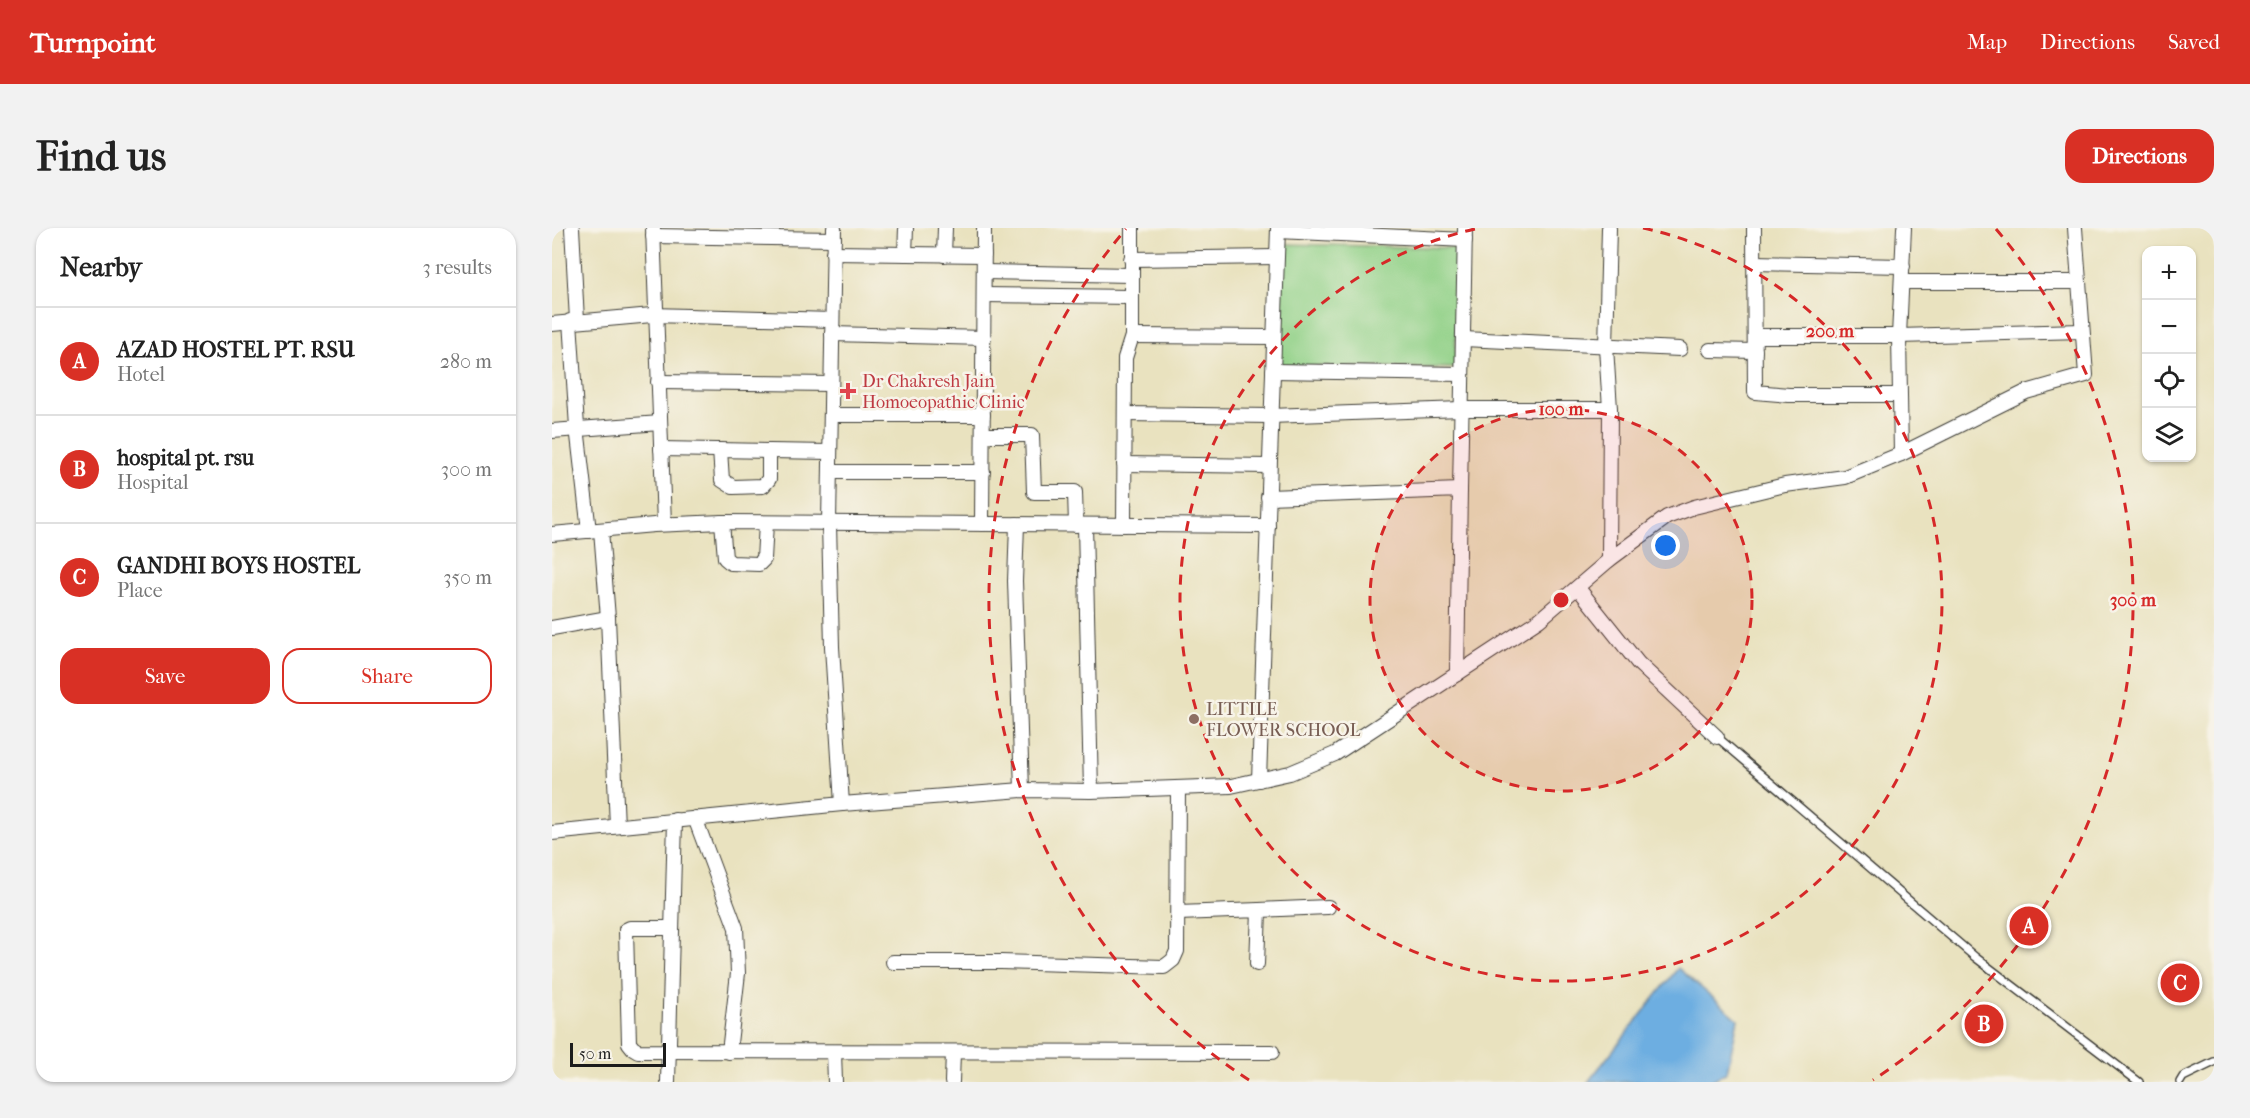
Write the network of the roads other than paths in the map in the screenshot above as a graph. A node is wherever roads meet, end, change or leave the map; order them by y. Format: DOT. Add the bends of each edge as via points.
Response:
graph roads {
  1 [pos="572,228"];
  2 [pos="906,228"];
  3 [pos="945,228"];
  4 [pos="984,228"];
  5 [pos="1132,228"];
  6 [pos="1609,228"];
  7 [pos="1754,228"];
  8 [pos="1904,228"];
  9 [pos="2075,228"];
  10 [pos="1278,229"];
  11 [pos="653,232"];
  12 [pos="1465,234"];
  13 [pos="834,240"];
  14 [pos="906,254"];
  15 [pos="944,255"];
  16 [pos="984,255"];
  17 [pos="1276,257"];
  18 [pos="1131,260"];
  19 [pos="1754,263"];
  20 [pos="1903,266"];
  21 [pos="984,272"];
  22 [pos="1130,275"];
  23 [pos="1902,282"];
  24 [pos="2078,282"];
  25 [pos="984,295"];
  26 [pos="1130,297"];
  27 [pos="656,315"];
  28 [pos="573,321"];
  29 [pos="552,324"];
  30 [pos="832,327"];
  31 [pos="2082,331"];
  32 [pos="1132,336"];
  33 [pos="1755,336"];
  34 [pos="1899,336"];
  35 [pos="1274,337"];
  36 [pos="984,338"];
  37 [pos="1463,339"];
  38 [pos="1606,346"];
  39 [pos="1680,349"];
  40 [pos="1710,350"];
  41 [pos="1755,351"];
  42 [pos="1273,371"];
  43 [pos="1462,374"];
  44 [pos="658,382"];
  45 [pos="831,384"];
  46 [pos="1899,395"];
  47 [pos="1461,409"];
  48 [pos="1610,409"];
  49 [pos="1125,414"];
  50 [pos="831,415"];
  51 [pos="983,415"];
  52 [pos="1270,416"];
  53 [pos="660,423"];
  54 [pos="577,427"];
  55 [pos="552,430"];
  56 [pos="983,435"];
  57 [pos="661,449"];
  58 [pos="720,450"];
  59 [pos="769,451"];
  60 [pos="830,452"];
  61 [pos="1901,454"];
  62 [pos="1125,464"];
  63 [pos="1269,466"];
  64 [pos="830,472"];
  65 [pos="983,472"];
  66 [pos="1460,490"];
  67 [pos="1268,497"];
  68 [pos="722,522"];
  69 [pos="766,523"];
  70 [pos="829,523"];
  71 [pos="664,524"];
  72 [pos="982,524"];
  73 [pos="1017,524"];
  74 [pos="1081,525"];
  75 [pos="1124,525"];
  76 [pos="1268,526"];
  77 [pos="595,530"];
  78 [pos="552,534"];
  79 [pos="1610,560"];
  80 [pos="1578,588"];
  81 [pos="608,618"];
  82 [pos="552,628"];
  83 [pos="1457,674"];
  84 [pos="1717,737"];
  85 [pos="1259,780"];
  86 [pos="1178,788"];
  87 [pos="1022,790"];
  88 [pos="1091,791"];
  89 [pos="842,804"];
  90 [pos="695,818"];
  91 [pos="675,820"];
  92 [pos="617,826"];
  93 [pos="552,833"];
  94 [pos="1328,907"];
  95 [pos="1259,910"];
  96 [pos="1178,913"];
  97 [pos="671,928"];
  98 [pos="893,962"];
  99 [pos="1257,964"];
  100 [pos="668,1052"];
  101 [pos="729,1052"];
  102 [pos="834,1052"];
  103 [pos="953,1052"];
  104 [pos="1272,1052"];
  105 [pos="2214,1062"];
  106 [pos="2181,1079"];
  107 [pos="668,1082"];
  108 [pos="835,1082"];
  109 [pos="952,1082"];
  110 [pos="2139,1082"];
  1 -- 28 [label="street"];
  2 -- 14 [label="street"];
  3 -- 15 [label="street"];
  4 -- 16 [label="street"];
  5 -- 18 [label="street"];
  6 -- 38 [label="street"];
  7 -- 19 [label="street"];
  8 -- 20 [label="street"];
  9 -- 24 [label="street"];
  10 -- 12 [label="street"];
  10 -- 17 [label="street"];
  11 -- 13 [label="street"];
  11 -- 27 [label="street"];
  12 -- 37 [label="street"];
  13 -- 14 [label="street"];
  13 -- 30 [label="street"];
  14 -- 15 [label="street"];
  15 -- 16 [label="street"];
  16 -- 21 [label="street"];
  17 -- 18 [label="street"];
  17 -- 35 [label="street"];
  18 -- 22 [label="street"];
  19 -- 20 [label="street"];
  19 -- 33 [label="street"];
  20 -- 23 [label="street"];
  21 -- 22 [label="street"];
  21 -- 25 [label="street"];
  22 -- 26 [label="street"];
  23 -- 24 [label="street"];
  23 -- 34 [label="street"];
  24 -- 31 [label="street"];
  25 -- 26 [label="street"];
  25 -- 36 [label="street"];
  26 -- 32 [label="street"];
  27 -- 28 [label="street"];
  27 -- 30 [label="street"];
  27 -- 44 [label="street"];
  28 -- 29 [label="street"];
  28 -- 54 [label="street"];
  30 -- 36 [label="street"];
  30 -- 45 [label="street"];
  31 -- 34 [label="street"];
  31 -- 61 [label="street" via="2086,375 2026,392"];
  32 -- 35 [label="street"];
  32 -- 49 [label="street" via="1125,358"];
  33 -- 34 [label="street"];
  33 -- 41 [label="street"];
  34 -- 46 [label="street"];
  35 -- 42 [label="street"];
  36 -- 51 [label="street"];
  37 -- 38 [label="street"];
  37 -- 43 [label="street"];
  38 -- 39 [label="street"];
  38 -- 48 [label="street"];
  40 -- 41 [label="street"];
  41 -- 46 [label="street" via="1755,392"];
  42 -- 43 [label="street"];
  42 -- 52 [label="street"];
  43 -- 47 [label="street"];
  44 -- 45 [label="street"];
  44 -- 53 [label="street"];
  45 -- 50 [label="street"];
  46 -- 61 [label="street"];
  47 -- 48 [label="street"];
  47 -- 52 [label="street"];
  47 -- 66 [label="street"];
  48 -- 79 [label="street"];
  49 -- 52 [label="street"];
  49 -- 62 [label="street"];
  50 -- 51 [label="street"];
  50 -- 60 [label="street"];
  51 -- 56 [label="street"];
  52 -- 63 [label="street"];
  53 -- 54 [label="street"];
  53 -- 57 [label="street"];
  54 -- 55 [label="street"];
  54 -- 77 [label="street"];
  56 -- 65 [label="street"];
  56 -- 74 [label="street" via="1032,435 1034,492 1075,492"];
  57 -- 58 [label="street"];
  57 -- 71 [label="street"];
  58 -- 59 [label="street"];
  58 -- 59 [label="street" via="722,480 733,487 763,486 769,479"];
  59 -- 60 [label="street"];
  60 -- 64 [label="street"];
  61 -- 79 [label="street" via="1845,477 1785,485 1694,507 1667,517"];
  62 -- 63 [label="street"];
  62 -- 75 [label="street"];
  63 -- 67 [label="street"];
  64 -- 65 [label="street"];
  64 -- 70 [label="street"];
  65 -- 72 [label="street"];
  66 -- 67 [label="street"];
  66 -- 83 [label="street"];
  67 -- 76 [label="street"];
  68 -- 69 [label="street"];
  68 -- 69 [label="street" via="725,558 731,563 759,564 764,559"];
  68 -- 71 [label="street"];
  69 -- 70 [label="street"];
  70 -- 72 [label="street"];
  70 -- 89 [label="street"];
  71 -- 77 [label="street"];
  72 -- 73 [label="street"];
  73 -- 74 [label="street"];
  73 -- 87 [label="street"];
  74 -- 75 [label="street"];
  74 -- 88 [label="street"];
  75 -- 76 [label="street"];
  76 -- 85 [label="street"];
  77 -- 78 [label="street"];
  77 -- 81 [label="street"];
  79 -- 80 [label="street"];
  80 -- 83 [label="street" via="1539,620"];
  80 -- 84 [label="street" via="1638,663"];
  81 -- 82 [label="street"];
  81 -- 92 [label="street"];
  83 -- 85 [label="street" via="1335,754 1290,773"];
  84 -- 110 [label="lane" via="1975,957"];
  85 -- 86 [label="street" via="1231,786"];
  86 -- 88 [label="street"];
  86 -- 96 [label="street"];
  87 -- 88 [label="street"];
  87 -- 89 [label="street"];
  89 -- 90 [label="street"];
  90 -- 91 [label="street"];
  90 -- 101 [label="street" via="736,928 738,973"];
  91 -- 92 [label="street"];
  91 -- 97 [label="street"];
  92 -- 93 [label="street"];
  94 -- 95 [label="street"];
  95 -- 96 [label="street"];
  95 -- 99 [label="street"];
  96 -- 98 [label="street" via="1178,951 1164,967"];
  97 -- 100 [label="street"];
  97 -- 100 [label="street" via="626,930 629,1043 638,1051"];
  100 -- 101 [label="street"];
  100 -- 107 [label="street"];
  101 -- 102 [label="street"];
  102 -- 103 [label="street"];
  102 -- 108 [label="street"];
  103 -- 104 [label="street"];
  103 -- 109 [label="street"];
  105 -- 106 [label="lane"];
}
